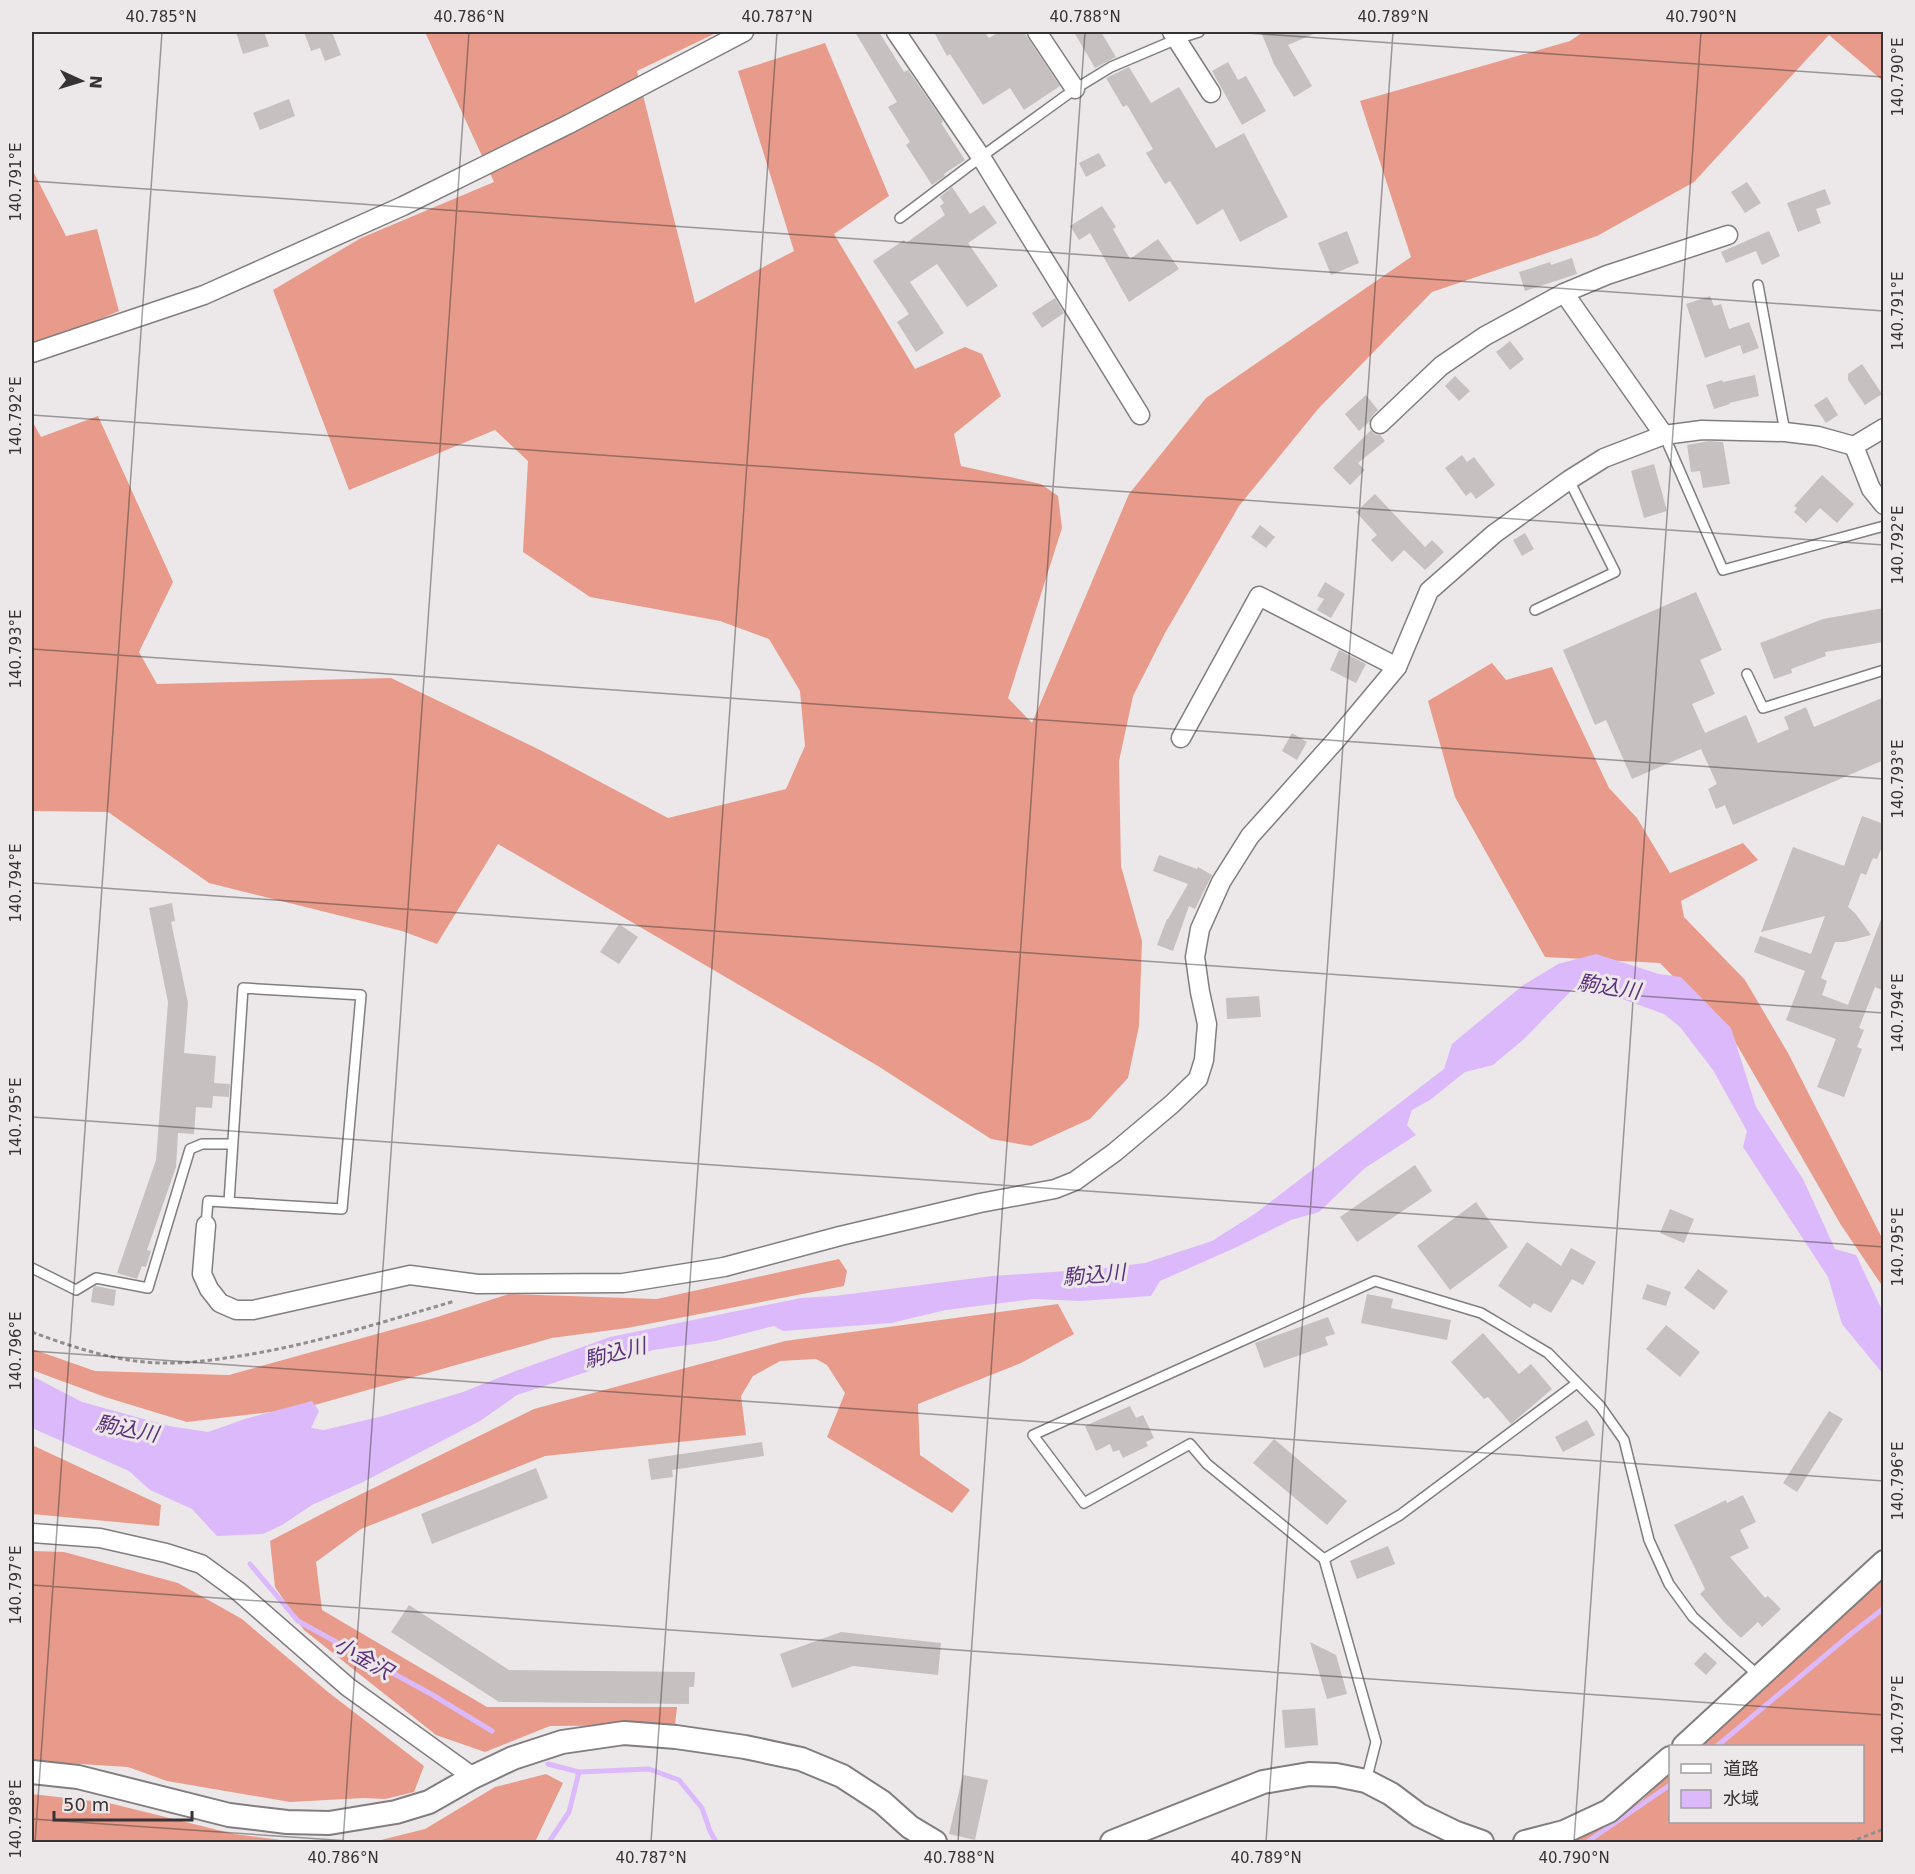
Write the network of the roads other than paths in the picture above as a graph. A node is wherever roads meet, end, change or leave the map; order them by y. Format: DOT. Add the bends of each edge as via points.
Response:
graph roads {
  1 [pos="744,32"];
  2 [pos="896,32"];
  3 [pos="1037,32"];
  4 [pos="1199,32"];
  5 [pos="1175,35"];
  6 [pos="1075,89"];
  7 [pos="1211,93"];
  8 [pos="981,157"];
  9 [pos="900,218"];
  10 [pos="1728,235"];
  11 [pos="1758,285"];
  12 [pos="1564,293"];
  13 [pos="32,353"];
  14 [pos="1140,415"];
  15 [pos="1380,424"];
  16 [pos="1884,428"];
  17 [pos="1785,432"];
  18 [pos="1664,435"];
  19 [pos="1854,446"];
  20 [pos="1569,480"];
  21 [pos="1884,505"];
  22 [pos="1884,526"];
  23 [pos="1535,610"];
  24 [pos="1397,667"];
  25 [pos="1884,670"];
  26 [pos="1747,674"];
  27 [pos="1181,738"];
  28 [pos="232,1144"];
  29 [pos="229,1202"];
  30 [pos="206,1225"];
  31 [pos="32,1268"];
  32 [pos="1577,1383"];
  33 [pos="32,1533"];
  34 [pos="1324,1559"];
  35 [pos="1884,1562"];
  36 [pos="1759,1677"];
  37 [pos="1685,1745"];
  38 [pos="1669,1760"];
  39 [pos="32,1772"];
  40 [pos="473,1777"];
  41 [pos="1366,1781"];
  42 [pos="935,1842"];
  43 [pos="1112,1842"];
  44 [pos="1482,1842"];
  45 [pos="1525,1842"];
  1 -- 13 [label="street" via="403,206 204,294"];
  2 -- 8 [label="street"];
  3 -- 6 [label="street"];
  4 -- 5 [label="lane"];
  5 -- 6 [label="lane"];
  5 -- 7 [label="street"];
  6 -- 8 [label="lane"];
  8 -- 9 [label="lane"];
  8 -- 14 [label="street"];
  10 -- 12 [label="street"];
  11 -- 17 [label="lane"];
  12 -- 15 [label="street" via="1485,336 1441,366"];
  12 -- 18 [label="street"];
  16 -- 19 [label="street"];
  17 -- 18 [label="street" via="1702,430"];
  17 -- 19 [label="street"];
  18 -- 20 [label="street" via="1604,458"];
  18 -- 22 [label="lane" via="1724,570"];
  19 -- 21 [label="street" via="1871,489"];
  20 -- 23 [label="lane" via="1615,572"];
  20 -- 24 [label="street" via="1494,534 1429,591"];
  24 -- 27 [label="street" via="1259,596"];
  24 -- 30 [label="street" via="1250,836 1221,882 1200,929 1195,957 1207,1024 1198,1079 1115,1152 1075,1181 1055,1189 840,1236 724,1267 623,1283 478,1284 410,1275 253,1310 236,1310 220,1303 209,1289 202,1274"];
  25 -- 26 [label="lane" via="1763,708"];
  28 -- 29 [label="lane"];
  28 -- 29 [label="lane" via="243,988 361,995 342,1209"];
  28 -- 31 [label="lane" via="202,1144 190,1149 148,1288 96,1278 76,1290"];
  29 -- 30 [label="lane" via="208,1201"];
  32 -- 34 [label="lane" via="1400,1515"];
  32 -- 34 [label="lane" via="1548,1353 1481,1313 1376,1281 1032,1435 1084,1503 1190,1444 1208,1464"];
  32 -- 36 [label="lane" via="1600,1406 1624,1440 1649,1540 1669,1584 1693,1617"];
  33 -- 40 [label="street" via="100,1538 201,1564 348,1686"];
  34 -- 41 [label="lane" via="1377,1742"];
  35 -- 36 [label="street"];
  36 -- 37 [label="street"];
  38 -- 45 [label="street" via="1609,1811 1564,1832"];
  39 -- 40 [label="street" via="78,1777 229,1815 329,1823 396,1812 429,1802"];
  40 -- 42 [label="street" via="513,1758 562,1742 624,1733 676,1737 801,1759 842,1776"];
  41 -- 43 [label="street" via="1309,1774 1263,1782"];
  41 -- 44 [label="street" via="1419,1815"];
}
